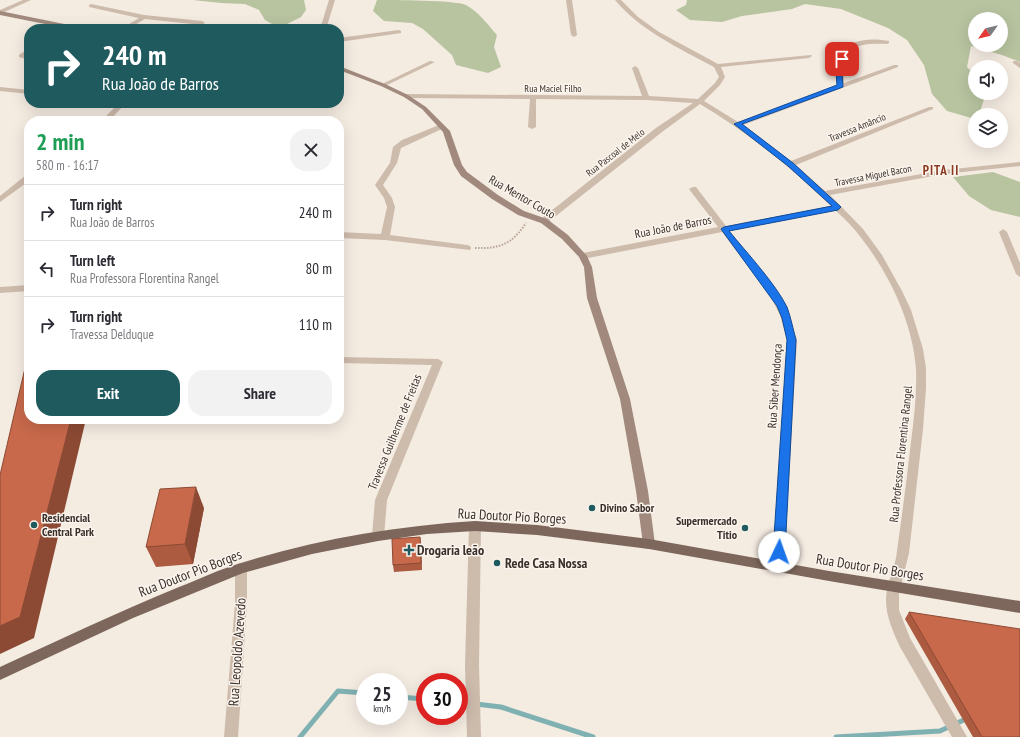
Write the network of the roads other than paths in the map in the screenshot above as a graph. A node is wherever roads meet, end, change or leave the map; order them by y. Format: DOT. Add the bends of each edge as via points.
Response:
graph roads {
  1 [pos="28,0"];
  2 [pos="332,0"];
  3 [pos="569,0"];
  4 [pos="618,0"];
  5 [pos="91,6"];
  6 [pos="0,13"];
  7 [pos="144,17"];
  8 [pos="202,23"];
  9 [pos="54,24"];
  10 [pos="132,24"];
  11 [pos="325,24"];
  12 [pos="399,32"];
  13 [pos="574,36"];
  14 [pos="344,39"];
  15 [pos="887,42"];
  16 [pos="809,56"];
  17 [pos="432,62"];
  18 [pos="717,66"];
  19 [pos="896,66"];
  20 [pos="635,68"];
  21 [pos="344,70"];
  22 [pos="383,85"];
  23 [pos="840,86"];
  24 [pos="0,89"];
  25 [pos="24,91"];
  26 [pos="406,96"];
  27 [pos="532,98"];
  28 [pos="646,98"];
  29 [pos="700,100"];
  30 [pos="118,108"];
  31 [pos="931,108"];
  32 [pos="110,116"];
  33 [pos="738,124"];
  34 [pos="532,126"];
  35 [pos="442,127"];
  36 [pos="791,164"];
  37 [pos="1020,164"];
  38 [pos="24,181"];
  39 [pos="693,189"];
  40 [pos="824,194"];
  41 [pos="0,200"];
  42 [pos="838,207"];
  43 [pos="544,222"];
  44 [pos="724,229"];
  45 [pos="1003,232"];
  46 [pos="344,235"];
  47 [pos="385,237"];
  48 [pos="467,248"];
  49 [pos="583,256"];
  50 [pos="1020,274"];
  51 [pos="24,288"];
  52 [pos="0,290"];
  53 [pos="344,360"];
  54 [pos="475,526"];
  55 [pos="378,536"];
  56 [pos="648,544"];
  57 [pos="778,567"];
  58 [pos="241,568"];
  59 [pos="895,586"];
  60 [pos="1020,607"];
  61 [pos="0,674"];
  62 [pos="232,737"];
  63 [pos="474,737"];
  64 [pos="960,737"];
  1 -- 6 [label="street"];
  2 -- 11 [label="street"];
  3 -- 13 [label="street"];
  4 -- 18 [label="street" via="636,18 657,33"];
  5 -- 7 [label="street"];
  6 -- 9 [label="street"];
  7 -- 8 [label="street"];
  7 -- 10 [label="street"];
  12 -- 14 [label="street"];
  15 -- 23 [label="street" via="858,43 848,48 843,54 839,73"];
  16 -- 18 [label="street"];
  17 -- 22 [label="street"];
  18 -- 29 [label="street" via="722,77"];
  19 -- 23 [label="street"];
  20 -- 28 [label="street"];
  21 -- 22 [label="street, Rua Mentor Couto"];
  22 -- 26 [label="street, Rua Mentor Couto"];
  23 -- 33 [label="street"];
  24 -- 25 [label="street"];
  26 -- 27 [label="street, Rua Maciel Filho"];
  26 -- 35 [label="street, Rua Mentor Couto" via="424,108"];
  27 -- 28 [label="street, Rua Maciel Filho"];
  27 -- 34 [label="street"];
  28 -- 29 [label="street, Rua Maciel Filho"];
  29 -- 33 [label="street, Rua Professora Florentina Rangel"];
  29 -- 43 [label="street, Rua Pascoal de Melo"];
  30 -- 32 [label="street"];
  31 -- 36 [label="street, Travessa Amâncio"];
  33 -- 36 [label="street, Rua Professora Florentina Rangel"];
  35 -- 43 [label="street, Rua Mentor Couto" via="446,131 458,166 464,174 494,198"];
  35 -- 47 [label="street" via="397,147 397,158 379,185 391,207"];
  36 -- 40 [label="street, Rua Professora Florentina Rangel"];
  37 -- 40 [label="street, Travessa Miguel Bacon" via="944,172"];
  38 -- 41 [label="street"];
  39 -- 44 [label="street, Rua Siber Mendonça"];
  40 -- 42 [label="street, Rua Professora Florentina Rangel"];
  42 -- 44 [label="street, Rua João de Barros"];
  42 -- 59 [label="street, Rua Professora Florentina Rangel" via="867,238 908,312 918,343 921,394 902,555"];
  43 -- 49 [label="street, Rua Mentor Couto" via="565,237"];
  44 -- 49 [label="street, Rua João de Barros"];
  44 -- 57 [label="street, Rua Siber Mendonça" via="782,306 792,340"];
  45 -- 50 [label="street"];
  46 -- 47 [label="street"];
  47 -- 48 [label="street"];
  49 -- 56 [label="street, Rua Mentor Couto" via="588,267 592,298 625,400 642,491"];
  51 -- 52 [label="street"];
  53 -- 55 [label="street, Travessa Guilherme de Freitas" via="438,362 381,500"];
  54 -- 55 [label="main road, Rua Doutor Pio Borges"];
  54 -- 56 [label="main road, Rua Doutor Pio Borges" via="537,530"];
  54 -- 63 [label="street" via="472,665"];
  55 -- 58 [label="main road, Rua Doutor Pio Borges" via="312,549"];
  56 -- 57 [label="main road, Rua Doutor Pio Borges"];
  57 -- 59 [label="main road, Rua Doutor Pio Borges"];
  58 -- 61 [label="main road, Rua Doutor Pio Borges" via="128,614"];
  58 -- 62 [label="street, Rua Leopoldo Azevedo"];
  59 -- 60 [label="main road, Rua Doutor Pio Borges"];
  59 -- 64 [label="street, Rua Professora Florentina Rangel" via="892,600 895,620 907,647"];
}
